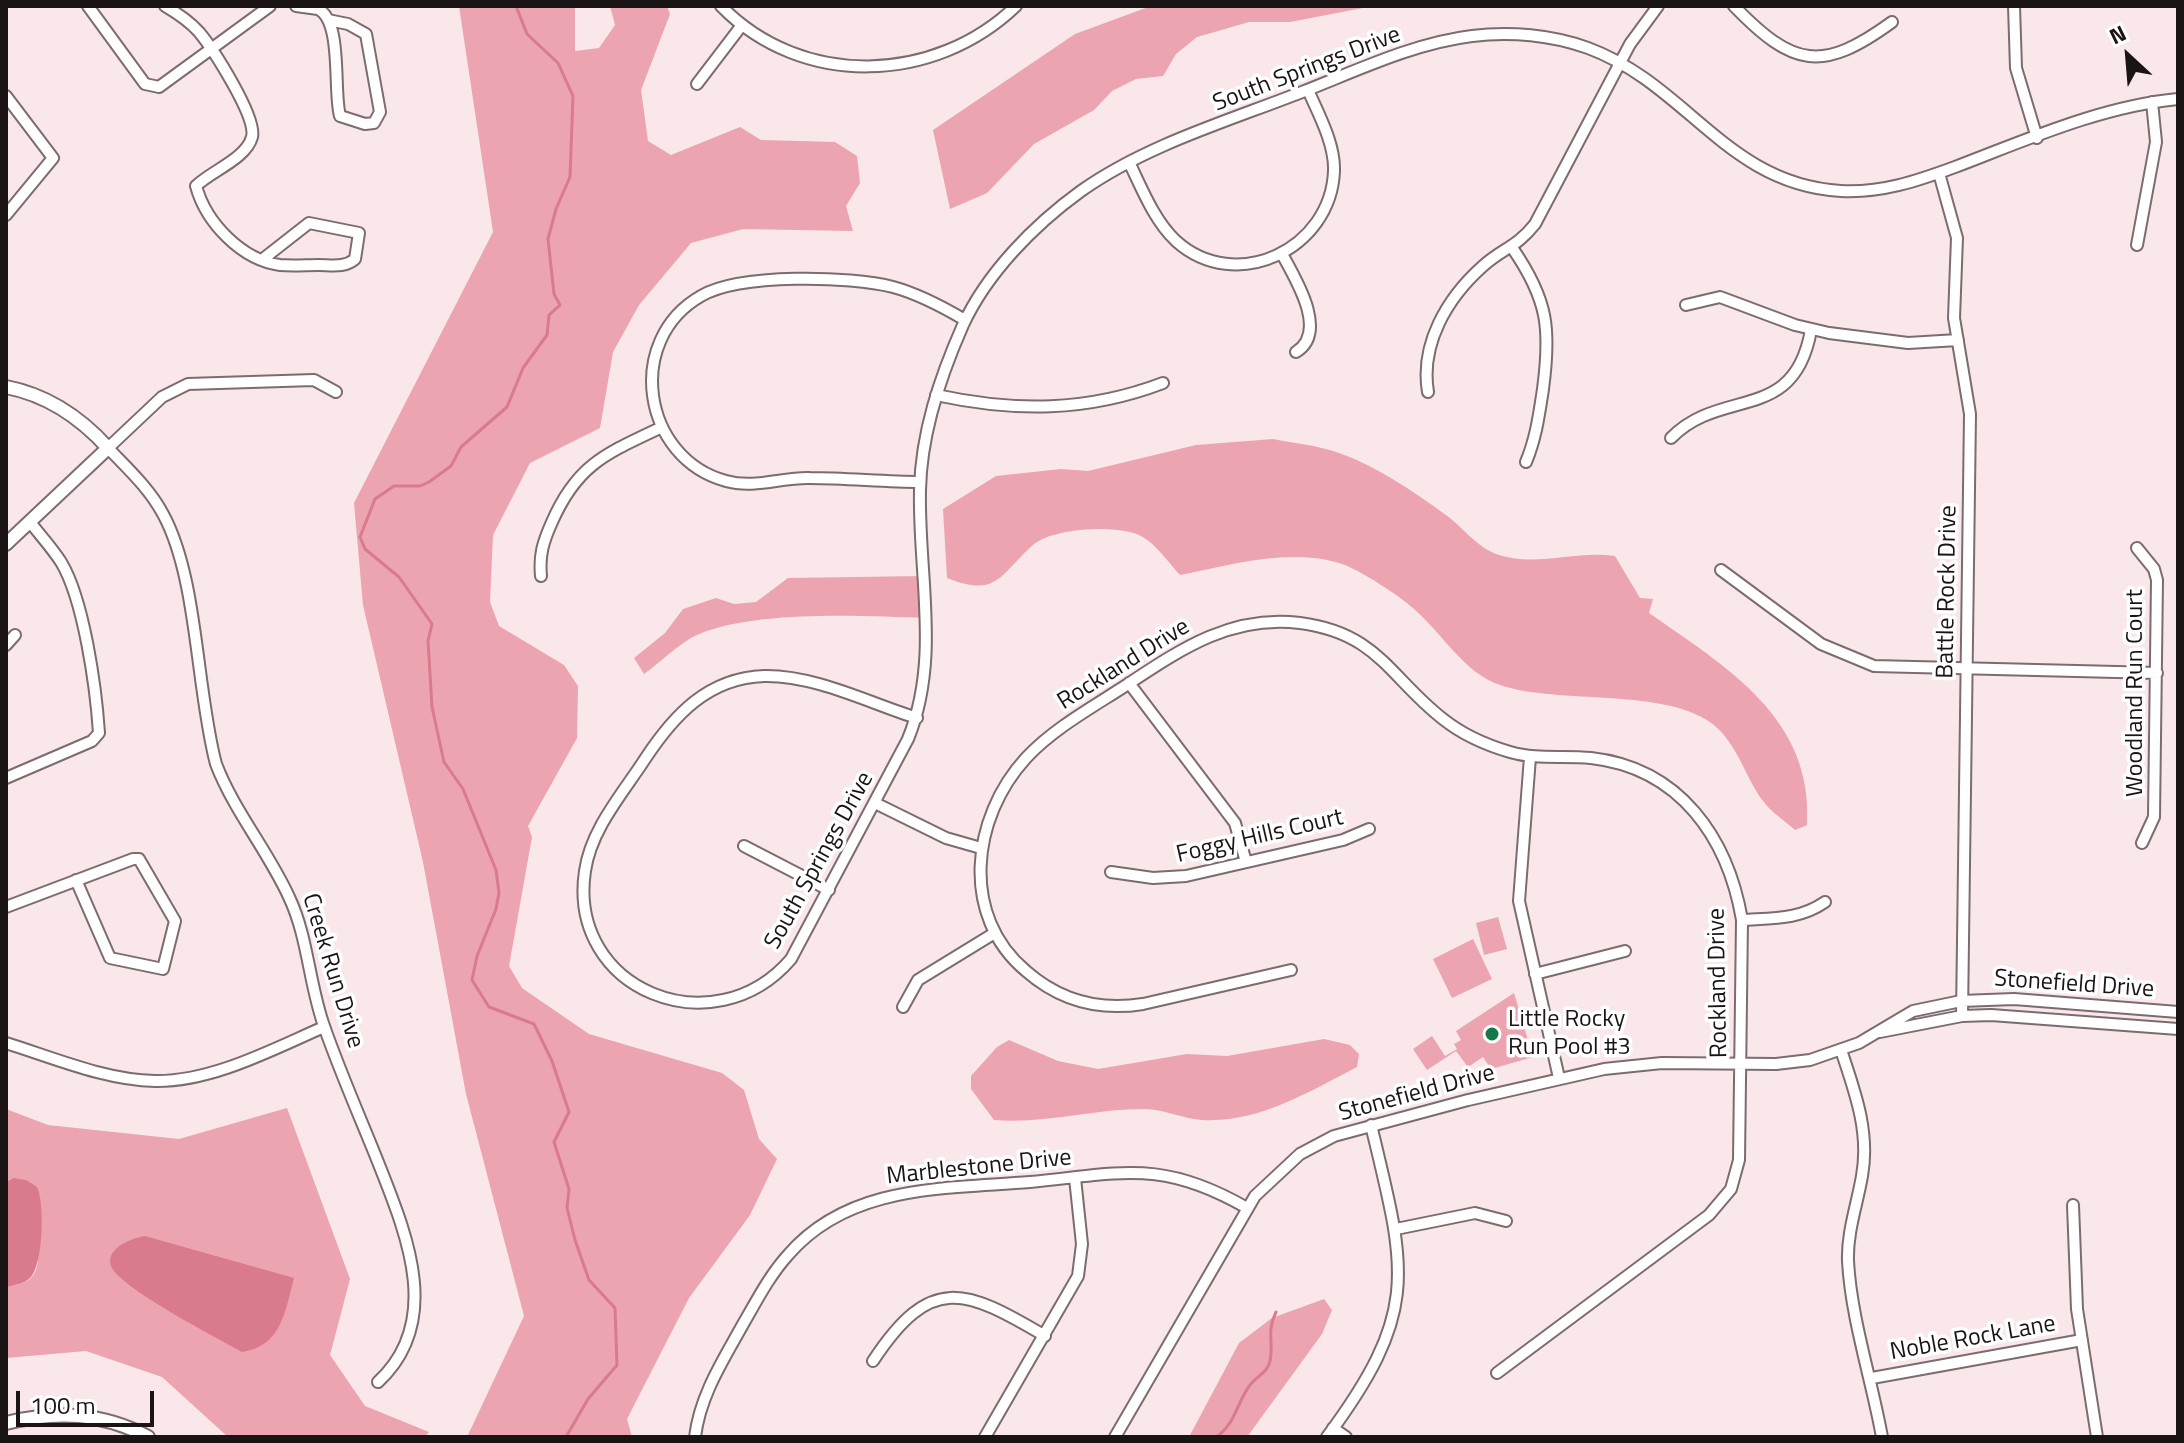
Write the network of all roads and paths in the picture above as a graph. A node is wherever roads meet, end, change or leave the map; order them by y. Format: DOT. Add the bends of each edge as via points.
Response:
graph roads {
  1 [pos="88,6"];
  2 [pos="165,6"];
  3 [pos="270,6"];
  4 [pos="296,6"];
  5 [pos="721,6"];
  6 [pos="1016,6"];
  7 [pos="1658,6"];
  8 [pos="1734,6"];
  9 [pos="2014,6"];
  10 [pos="328,20"];
  11 [pos="1892,22"];
  12 [pos="742,25"];
  13 [pos="211,48"];
  14 [pos="1620,63"];
  15 [pos="697,84"];
  16 [pos="1308,90"];
  17 [pos="6,96"];
  18 [pos="2178,99"];
  19 [pos="2152,102"];
  20 [pos="2037,138"];
  21 [pos="1129,162"];
  22 [pos="1939,173"];
  23 [pos="6,215"];
  24 [pos="2137,245"];
  25 [pos="1513,249"];
  26 [pos="1282,254"];
  27 [pos="263,259"];
  28 [pos="1686,305"];
  29 [pos="965,320"];
  30 [pos="1811,330"];
  31 [pos="1958,340"];
  32 [pos="1296,352"];
  33 [pos="1163,383"];
  34 [pos="6,387"];
  35 [pos="336,392"];
  36 [pos="1428,392"];
  37 [pos="936,395"];
  38 [pos="660,428"];
  39 [pos="1671,438"];
  40 [pos="108,448"];
  41 [pos="1526,462"];
  42 [pos="920,482"];
  43 [pos="30,522"];
  44 [pos="6,544"];
  45 [pos="2137,548"];
  46 [pos="1721,570"];
  47 [pos="541,576"];
  48 [pos="15,635"];
  49 [pos="6,645"];
  50 [pos="1967,670"];
  51 [pos="2157,673"];
  52 [pos="1129,683"];
  53 [pos="917,718"];
  54 [pos="1530,757"];
  55 [pos="6,778"];
  56 [pos="875,803"];
  57 [pos="1369,829"];
  58 [pos="2142,843"];
  59 [pos="744,846"];
  60 [pos="981,848"];
  61 [pos="1246,862"];
  62 [pos="1111,872"];
  63 [pos="76,880"];
  64 [pos="829,890"];
  65 [pos="1825,902"];
  66 [pos="6,907"];
  67 [pos="1742,920"];
  68 [pos="993,934"];
  69 [pos="1625,951"];
  70 [pos="1291,970"];
  71 [pos="1535,974"];
  72 [pos="1961,1001"];
  73 [pos="903,1007"];
  74 [pos="2178,1012"];
  75 [pos="1962,1016"];
  76 [pos="324,1027"];
  77 [pos="2178,1029"];
  78 [pos="1880,1032"];
  79 [pos="6,1043"];
  80 [pos="1841,1050"];
  81 [pos="1740,1064"];
  82 [pos="1559,1078"];
  83 [pos="1371,1125"];
  84 [pos="1075,1178"];
  85 [pos="2073,1205"];
  86 [pos="1247,1208"];
  87 [pos="1506,1221"];
  88 [pos="1396,1229"];
  89 [pos="1045,1336"];
  90 [pos="2082,1340"];
  91 [pos="873,1361"];
  92 [pos="1497,1373"];
  93 [pos="1872,1378"];
  94 [pos="378,1382"];
  95 [pos="6,1423"];
  96 [pos="1330,1432"];
  97 [pos="148,1437"];
  98 [pos="695,1437"];
  99 [pos="985,1437"];
  100 [pos="1115,1437"];
  101 [pos="1346,1437"];
  102 [pos="1882,1437"];
  103 [pos="2097,1437"];
  1 -- 13 [label="street" via="153,88"];
  2 -- 13 [label="street" via="199,31"];
  3 -- 13 [label="street"];
  4 -- 10 [label="street" via="318,9"];
  5 -- 12 [label="street"];
  6 -- 12 [label="street" via="960,47 931,59 882,67 815,61"];
  7 -- 14 [label="street"];
  8 -- 11 [label="street" via="1777,46 1808,56 1854,49"];
  9 -- 20 [label="street" via="2016,68"];
  10 -- 10 [label="street" via="366,34 380,112 374,123 340,116"];
  12 -- 15 [label="street"];
  13 -- 27 [label="street" via="251,127 246,148 196,186 232,243"];
  14 -- 16 [label="street, South Springs Drive" via="1551,38 1480,35 1428,46"];
  14 -- 22 [label="street, South Springs Drive" via="1662,89 1733,153 1787,180 1859,191 1893,188"];
  14 -- 25 [label="street" via="1535,224"];
  16 -- 21 [label="street, South Springs Drive"];
  16 -- 26 [label="street" via="1331,148 1331,191 1312,230"];
  17 -- 23 [label="street" via="53,158"];
  18 -- 19 [label="street, South Springs Drive"];
  19 -- 20 [label="street, South Springs Drive"];
  19 -- 24 [label="street" via="2156,142"];
  20 -- 22 [label="street, South Springs Drive"];
  21 -- 26 [label="street" via="1159,220 1191,251 1238,264"];
  21 -- 29 [label="street, South Springs Drive" via="1037,227"];
  22 -- 31 [label="street, Battle Rock Drive" via="1957,238"];
  25 -- 36 [label="street" via="1486,264 1448,306 1425,366"];
  25 -- 41 [label="street" via="1542,300 1549,344 1536,437"];
  26 -- 32 [label="street" via="1308,316 1307,339"];
  27 -- 27 [label="street" via="279,265 350,264 359,233 309,223"];
  28 -- 30 [label="street" via="1720,297"];
  29 -- 37 [label="street, South Springs Drive"];
  29 -- 38 [label="street" via="918,296 856,281 750,282 717,288 681,311 658,345 651,388"];
  30 -- 31 [label="street" via="1908,343"];
  30 -- 39 [label="street" via="1803,361 1788,383 1768,395 1694,419"];
  31 -- 50 [label="street, Battle Rock Drive" via="1970,414"];
  33 -- 37 [label="street" via="1102,402 1057,408 999,407"];
  34 -- 40 [label="street" via="61,407"];
  35 -- 40 [label="street" via="314,380 188,384 162,397"];
  37 -- 42 [label="street, South Springs Drive"];
  38 -- 42 [label="street" via="689,462 725,481 761,484 808,477"];
  38 -- 47 [label="street" via="596,461 573,481 541,547"];
  40 -- 43 [label="street"];
  40 -- 76 [label="street, Creek Run Drive" via="149,493 172,534 216,764 291,901"];
  42 -- 53 [label="street, South Springs Drive" via="926,645"];
  43 -- 44 [label="street"];
  43 -- 55 [label="street" via="61,562 72,588 99,733 92,741"];
  45 -- 51 [label="street, Woodland Run Court" via="2156,576"];
  46 -- 50 [label="street" via="1839,654 1885,668"];
  48 -- 49 [label="street"];
  50 -- 51 [label="street"];
  50 -- 72 [label="street, Battle Rock Drive"];
  51 -- 58 [label="street, Woodland Run Court" via="2154,817"];
  52 -- 54 [label="street, Rockland Drive" via="1219,631 1261,622 1304,624 1371,650 1463,733"];
  52 -- 60 [label="street, Rockland Drive" via="1024,760 997,799"];
  52 -- 61 [label="street" via="1235,823"];
  53 -- 56 [label="street, South Springs Drive"];
  53 -- 64 [label="street, South Springs Drive" via="785,677 747,678 711,690 669,723 611,811 591,848 584,885 591,930 616,968 652,994 697,1004 739,997 776,975 791,959"];
  54 -- 67 [label="street, Rockland Drive" via="1617,763 1677,795 1704,822 1724,854"];
  54 -- 71 [label="street" via="1519,886"];
  56 -- 60 [label="street" via="946,838"];
  56 -- 64 [label="street, South Springs Drive"];
  57 -- 61 [label="street, Foggy Hills Court"];
  59 -- 64 [label="street"];
  60 -- 68 [label="street, Rockland Drive" via="981,890"];
  61 -- 62 [label="street, Foggy Hills Court" via="1170,878"];
  63 -- 63 [label="street" via="139,859 175,921 163,969 110,958"];
  63 -- 66 [label="street"];
  65 -- 67 [label="street" via="1807,914"];
  67 -- 81 [label="street, Rockland Drive"];
  68 -- 70 [label="street, Rockland Drive" via="1039,982 1068,998 1100,1006 1143,1004"];
  68 -- 73 [label="street" via="918,980"];
  69 -- 71 [label="street"];
  71 -- 82 [label="street"];
  72 -- 74 [label="street, Stonefield Drive" via="2014,999"];
  72 -- 75 [label="street, Battle Rock Drive"];
  72 -- 78 [label="street, Stonefield Drive" via="1913,1011"];
  75 -- 77 [label="street, Stonefield Drive"];
  75 -- 78 [label="street, Stonefield Drive"];
  76 -- 79 [label="street" via="220,1069 171,1080 121,1077"];
  76 -- 94 [label="street, Creek Run Drive" via="413,1262 408,1338 397,1365"];
  78 -- 80 [label="street, Stonefield Drive"];
  80 -- 81 [label="street, Stonefield Drive" via="1797,1062"];
  80 -- 93 [label="street" via="1864,1139 1848,1258"];
  81 -- 82 [label="street, Stonefield Drive" via="1638,1064"];
  81 -- 92 [label="street, Rockland Drive" via="1739,1160 1721,1204"];
  82 -- 83 [label="street, Stonefield Drive"];
  83 -- 86 [label="street, Stonefield Drive" via="1300,1154"];
  83 -- 88 [label="street"];
  84 -- 86 [label="street, Marblestone Drive" via="1136,1172 1169,1175 1205,1185"];
  84 -- 89 [label="street" via="1081,1265"];
  84 -- 98 [label="street, Marblestone Drive" via="895,1194 828,1220 801,1241 770,1278 706,1392"];
  85 -- 90 [label="street" via="2074,1282"];
  86 -- 100 [label="street, Stonefield Drive"];
  87 -- 88 [label="street" via="1475,1213"];
  88 -- 96 [label="street" via="1399,1275 1386,1342"];
  89 -- 91 [label="street" via="988,1303 945,1298 904,1318"];
  89 -- 99 [label="street"];
  90 -- 93 [label="street, Noble Rock Lane"];
  90 -- 103 [label="street"];
  93 -- 102 [label="street"];
  95 -- 97 [label="street" via="74,1414 111,1421"];
  96 -- 101 [label="street"];
}
